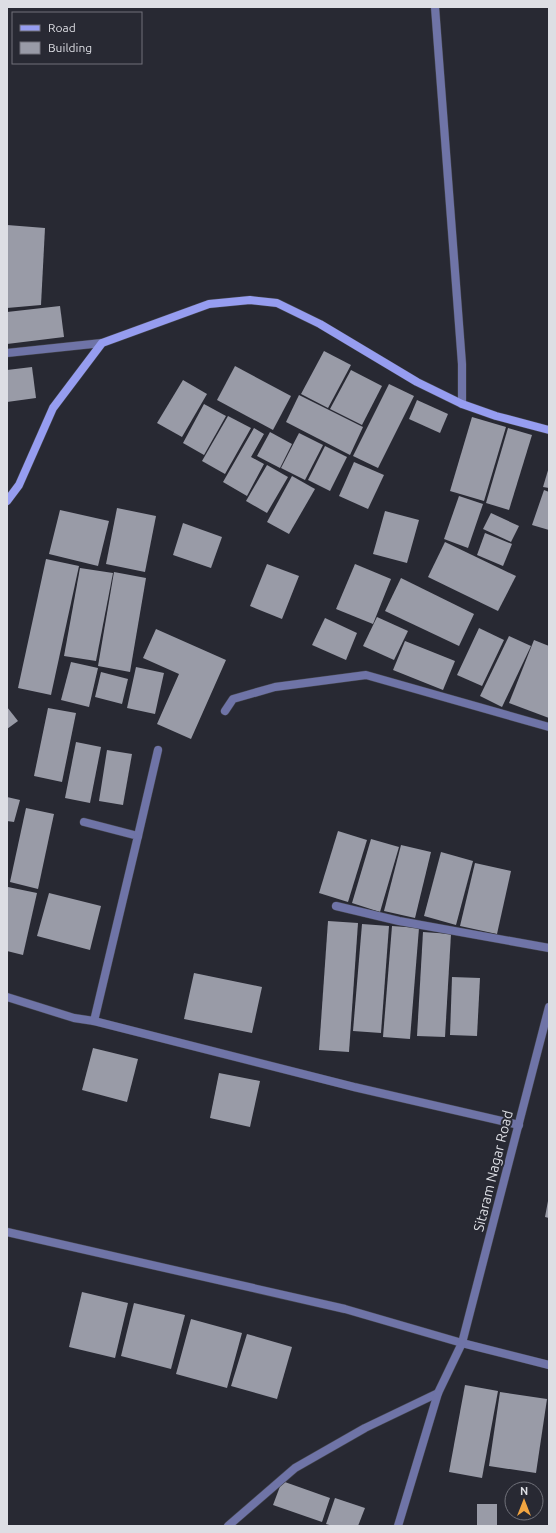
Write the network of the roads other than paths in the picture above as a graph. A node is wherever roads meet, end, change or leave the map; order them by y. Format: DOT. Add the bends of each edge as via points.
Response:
graph roads {
  1 [pos="435,7"];
  2 [pos="102,343"];
  3 [pos="7,353"];
  4 [pos="462,404"];
  5 [pos="549,430"];
  6 [pos="7,501"];
  7 [pos="225,710"];
  8 [pos="549,727"];
  9 [pos="158,750"];
  10 [pos="84,822"];
  11 [pos="138,836"];
  12 [pos="336,906"];
  13 [pos="549,948"];
  14 [pos="7,997"];
  15 [pos="549,1006"];
  16 [pos="94,1021"];
  17 [pos="519,1125"];
  18 [pos="7,1232"];
  19 [pos="462,1343"];
  20 [pos="549,1365"];
  21 [pos="438,1393"];
  22 [pos="228,1526"];
  23 [pos="398,1526"];
  1 -- 4 [label="street" via="462,364"];
  2 -- 3 [label="street"];
  2 -- 4 [label="street" via="209,304 250,300 277,303 320,324 416,382"];
  2 -- 6 [label="street" via="53,408 19,485"];
  4 -- 5 [label="street"];
  7 -- 8 [label="street" via="233,699 275,687 366,675"];
  9 -- 11 [label="street"];
  10 -- 11 [label="street"];
  11 -- 16 [label="street"];
  12 -- 13 [label="street" via="400,921"];
  14 -- 16 [label="street" via="74,1018"];
  15 -- 17 [label="street, Sitaram Nagar Road"];
  16 -- 17 [label="street" via="354,1087"];
  17 -- 19 [label="street, Sitaram Nagar Road"];
  18 -- 19 [label="street" via="345,1309"];
  19 -- 20 [label="street"];
  19 -- 21 [label="street, Sitaram Nagar Road"];
  21 -- 22 [label="street" via="365,1428 295,1468"];
  21 -- 23 [label="street, Sitaram Nagar Road"];
}
